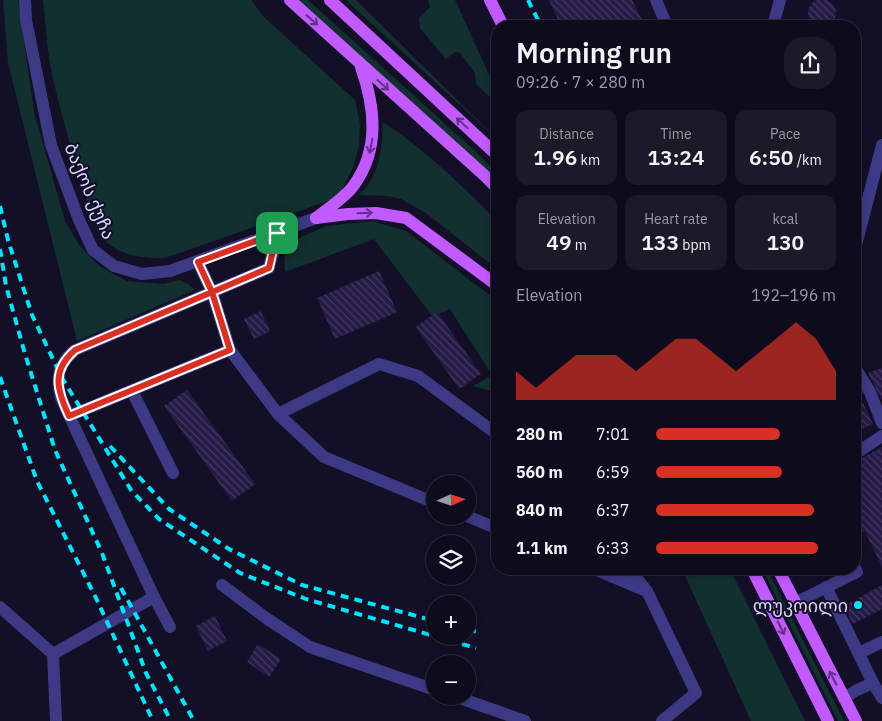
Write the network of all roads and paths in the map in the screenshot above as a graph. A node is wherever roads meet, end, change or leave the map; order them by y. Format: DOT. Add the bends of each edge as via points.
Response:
graph roads {
  1 [pos="25,0"];
  2 [pos="290,0"];
  3 [pos="330,0"];
  4 [pos="490,0"];
  5 [pos="656,0"];
  6 [pos="780,0"];
  7 [pos="500,20"];
  8 [pos="664,20"];
  9 [pos="775,20"];
  10 [pos="360,65"];
  11 [pos="882,145"];
  12 [pos="491,150"];
  13 [pos="491,182"];
  14 [pos="316,218"];
  15 [pos="861,226"];
  16 [pos="277,233"];
  17 [pos="198,262"];
  18 [pos="491,281"];
  19 [pos="212,292"];
  20 [pos="230,350"];
  21 [pos="861,377"];
  22 [pos="132,390"];
  23 [pos="278,414"];
  24 [pos="69,416"];
  25 [pos="882,422"];
  26 [pos="491,430"];
  27 [pos="882,436"];
  28 [pos="861,450"];
  29 [pos="173,473"];
  30 [pos="426,499"];
  31 [pos="476,520"];
  32 [pos="491,526"];
  33 [pos="608,575"];
  34 [pos="634,575"];
  35 [pos="755,575"];
  36 [pos="781,575"];
  37 [pos="850,575"];
  38 [pos="222,585"];
  39 [pos="826,587"];
  40 [pos="647,591"];
  41 [pos="154,597"];
  42 [pos="795,603"];
  43 [pos="0,607"];
  44 [pos="170,627"];
  45 [pos="882,642"];
  46 [pos="859,653"];
  47 [pos="53,654"];
  48 [pos="873,683"];
  49 [pos="426,687"];
  50 [pos="844,698"];
  51 [pos="882,698"];
  52 [pos="476,704"];
  53 [pos="56,721"];
  54 [pos="525,721"];
  55 [pos="662,721"];
  56 [pos="828,721"];
  57 [pos="856,721"];
  1 -- 17 [label="street, ბაქოს ქუჩა" via="26,20 51,144 93,250 114,266 142,274"];
  2 -- 10 [label="main road, one-way"];
  12 -- 3 [label="main road, one-way"];
  4 -- 7 [label="main road"];
  5 -- 8 [label="street"];
  6 -- 9 [label="street"];
  10 -- 13 [label="main road, one-way"];
  10 -- 14 [label="main road, one-way" via="369,90 373,120 368,160 353,187"];
  11 -- 15 [label="street"];
  14 -- 16 [label="street, ბაქოს ქუჩა"];
  14 -- 18 [label="main road, one-way" via="376,213 406,218"];
  16 -- 17 [label="street, ბაქოს ქუჩა"];
  16 -- 19 [label="street" via="269,268"];
  17 -- 19 [label="street"];
  19 -- 20 [label="street"];
  19 -- 24 [label="street" via="75,350 64,359 58,386"];
  20 -- 22 [label="street"];
  20 -- 23 [label="street"];
  21 -- 25 [label="street"];
  22 -- 24 [label="street"];
  22 -- 29 [label="street"];
  23 -- 26 [label="street" via="380,364 418,376"];
  23 -- 30 [label="street" via="324,457"];
  24 -- 41 [label="street"];
  27 -- 28 [label="street"];
  31 -- 32 [label="street"];
  33 -- 40 [label="street"];
  34 -- 40 [label="street"];
  35 -- 56 [label="main road, one-way"];
  36 -- 42 [label="main road"];
  37 -- 39 [label="street"];
  38 -- 49 [label="street" via="310,646"];
  39 -- 42 [label="street"];
  39 -- 46 [label="street"];
  40 -- 55 [label="street" via="696,693"];
  41 -- 44 [label="street"];
  41 -- 47 [label="street"];
  50 -- 42 [label="main road, one-way"];
  43 -- 47 [label="street"];
  45 -- 46 [label="street"];
  46 -- 48 [label="street"];
  47 -- 53 [label="street"];
  48 -- 50 [label="street"];
  48 -- 51 [label="street"];
  50 -- 57 [label="main road"];
  52 -- 54 [label="street"];
}
